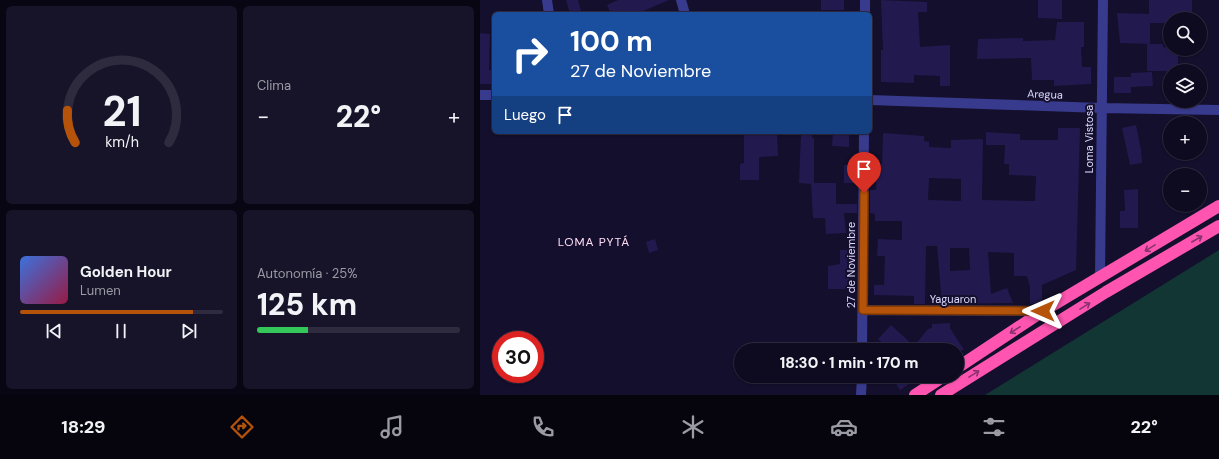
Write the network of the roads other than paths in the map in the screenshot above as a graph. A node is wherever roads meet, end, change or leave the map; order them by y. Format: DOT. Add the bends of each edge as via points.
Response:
graph roads {
  1 [pos="547,0"];
  2 [pos="680,0"];
  3 [pos="865,0"];
  4 [pos="1103,0"];
  5 [pos="549,12"];
  6 [pos="684,12"];
  7 [pos="865,12"];
  8 [pos="480,95"];
  9 [pos="492,95"];
  10 [pos="872,100"];
  11 [pos="1101,108"];
  12 [pos="1219,110"];
  13 [pos="864,134"];
  14 [pos="1219,206"];
  15 [pos="1219,226"];
  16 [pos="1100,277"];
  17 [pos="863,310"];
  18 [pos="1043,311"];
  19 [pos="862,343"];
  20 [pos="964,363"];
  21 [pos="862,383"];
  22 [pos="933,383"];
  23 [pos="861,395"];
  24 [pos="915,395"];
  25 [pos="941,395"];
  1 -- 5 [label="street"];
  2 -- 6 [label="street"];
  3 -- 7 [label="street"];
  4 -- 11 [label="street, Loma Vistosa"];
  8 -- 9 [label="street"];
  10 -- 11 [label="street, Aregua"];
  11 -- 12 [label="street, Aregua"];
  11 -- 16 [label="street, Loma Vistosa"];
  13 -- 17 [label="street, 27 de Noviembre"];
  14 -- 16 [label="highway, one-way"];
  25 -- 15 [label="highway, one-way" via="1106,292"];
  16 -- 18 [label="highway"];
  17 -- 18 [label="street, Yaguaron"];
  17 -- 19 [label="street, 27 de Noviembre"];
  18 -- 20 [label="highway, one-way"];
  21 -- 23 [label="street"];
  22 -- 24 [label="highway"];
}
